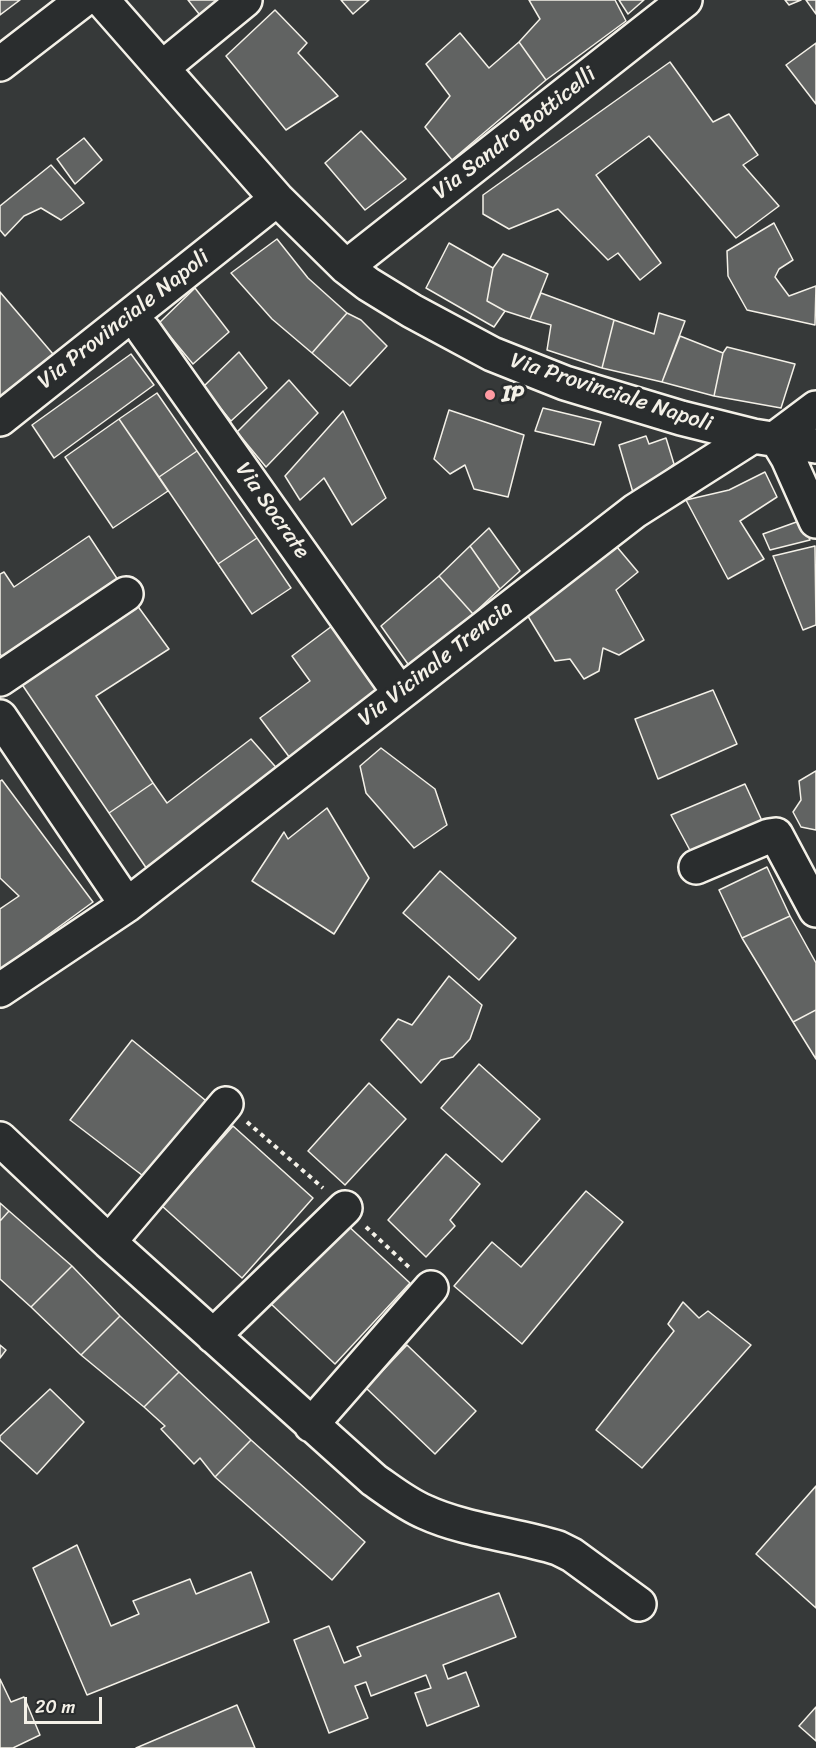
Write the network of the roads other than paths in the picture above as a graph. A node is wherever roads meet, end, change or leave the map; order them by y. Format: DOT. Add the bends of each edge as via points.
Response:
graph roads {
  1 [pos="83,0"];
  2 [pos="102,0"];
  3 [pos="245,0"];
  4 [pos="685,0"];
  5 [pos="0,64"];
  6 [pos="162,68"];
  7 [pos="277,200"];
  8 [pos="346,267"];
  9 [pos="144,331"];
  10 [pos="816,408"];
  11 [pos="0,419"];
  12 [pos="764,437"];
  13 [pos="816,446"];
  14 [pos="816,521"];
  15 [pos="126,594"];
  16 [pos="0,679"];
  17 [pos="399,692"];
  18 [pos="0,717"];
  19 [pos="696,867"];
  20 [pos="126,904"];
  21 [pos="816,910"];
  22 [pos="0,990"];
  23 [pos="226,1104"];
  24 [pos="0,1139"];
  25 [pos="345,1208"];
  26 [pos="109,1242"];
  27 [pos="431,1288"];
  28 [pos="213,1336"];
  29 [pos="311,1425"];
  30 [pos="639,1604"];
  1 -- 5 [label="street"];
  2 -- 6 [label="street, Via Provinciale Napoli"];
  3 -- 6 [label="street"];
  4 -- 8 [label="street, Via Sandro Botticelli"];
  6 -- 7 [label="street, Via Provinciale Napoli"];
  7 -- 8 [label="street, Via Provinciale Napoli"];
  7 -- 11 [label="street, Via Provinciale Napoli"];
  8 -- 12 [label="street, Via Provinciale Napoli" via="412,311 492,354 565,382 681,418"];
  9 -- 17 [label="street, Via Socrate"];
  10 -- 12 [label="street, Via Vicinale Trencia"];
  12 -- 13 [label="street, Via Provinciale Napoli"];
  12 -- 14 [label="street" via="788,458"];
  12 -- 17 [label="street, Via Vicinale Trencia" via="635,511"];
  15 -- 16 [label="street"];
  17 -- 20 [label="street, Via Vicinale Trencia"];
  18 -- 20 [label="street"];
  19 -- 21 [label="street" via="776,835"];
  20 -- 22 [label="street, Via Vicinale Trencia"];
  23 -- 26 [label="street"];
  24 -- 26 [label="street"];
  25 -- 28 [label="street"];
  26 -- 28 [label="street"];
  27 -- 29 [label="street"];
  28 -- 29 [label="street"];
  29 -- 30 [label="street" via="374,1480 416,1508 447,1520 558,1548"];
}
